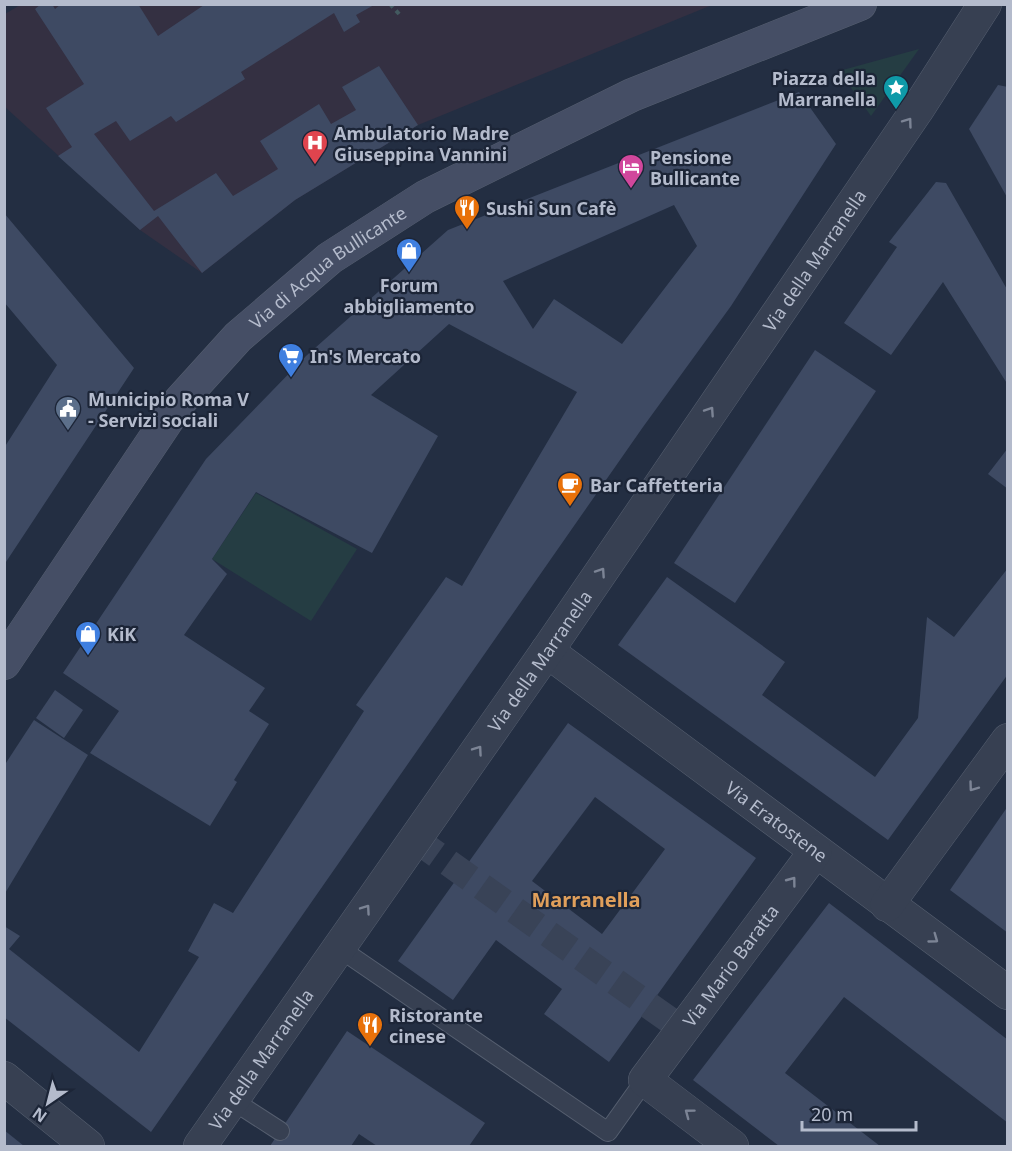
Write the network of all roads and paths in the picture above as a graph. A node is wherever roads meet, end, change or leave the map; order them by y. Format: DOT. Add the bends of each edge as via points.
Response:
graph roads {
  1 [pos="390,4"];
  2 [pos="860,4"];
  3 [pos="985,4"];
  4 [pos="400,15"];
  5 [pos="547,651"];
  6 [pos="4,663"];
  7 [pos="1008,740"];
  8 [pos="815,852"];
  9 [pos="887,905"];
  10 [pos="339,948"];
  11 [pos="1008,993"];
  12 [pos="4,1078"];
  13 [pos="645,1080"];
  14 [pos="232,1100"];
  15 [pos="280,1131"];
  16 [pos="88,1146"];
  17 [pos="200,1146"];
  18 [pos="732,1146"];
  1 -- 4 [label="path"];
  2 -- 6 [label="main road, Via di Acqua Bullicante" via="632,95 468,174 364,233 330,258 238,336 180,401"];
  5 -- 3 [label="street, Via della Marranella, one-way" via="917,110"];
  5 -- 8 [label="street, Via Eratostene"];
  10 -- 5 [label="street, Via della Marranella, one-way"];
  7 -- 9 [label="street, one-way"];
  8 -- 9 [label="street, Via Eratostene"];
  13 -- 8 [label="street, Via Mario Baratta, one-way"];
  9 -- 11 [label="street, Via Eratostene, one-way"];
  10 -- 13 [label="lane" via="608,1132"];
  10 -- 14 [label="street, Via della Marranella"];
  12 -- 16 [label="street"];
  18 -- 13 [label="street, one-way"];
  14 -- 15 [label="lane"];
  14 -- 17 [label="street, Via della Marranella"];
}
